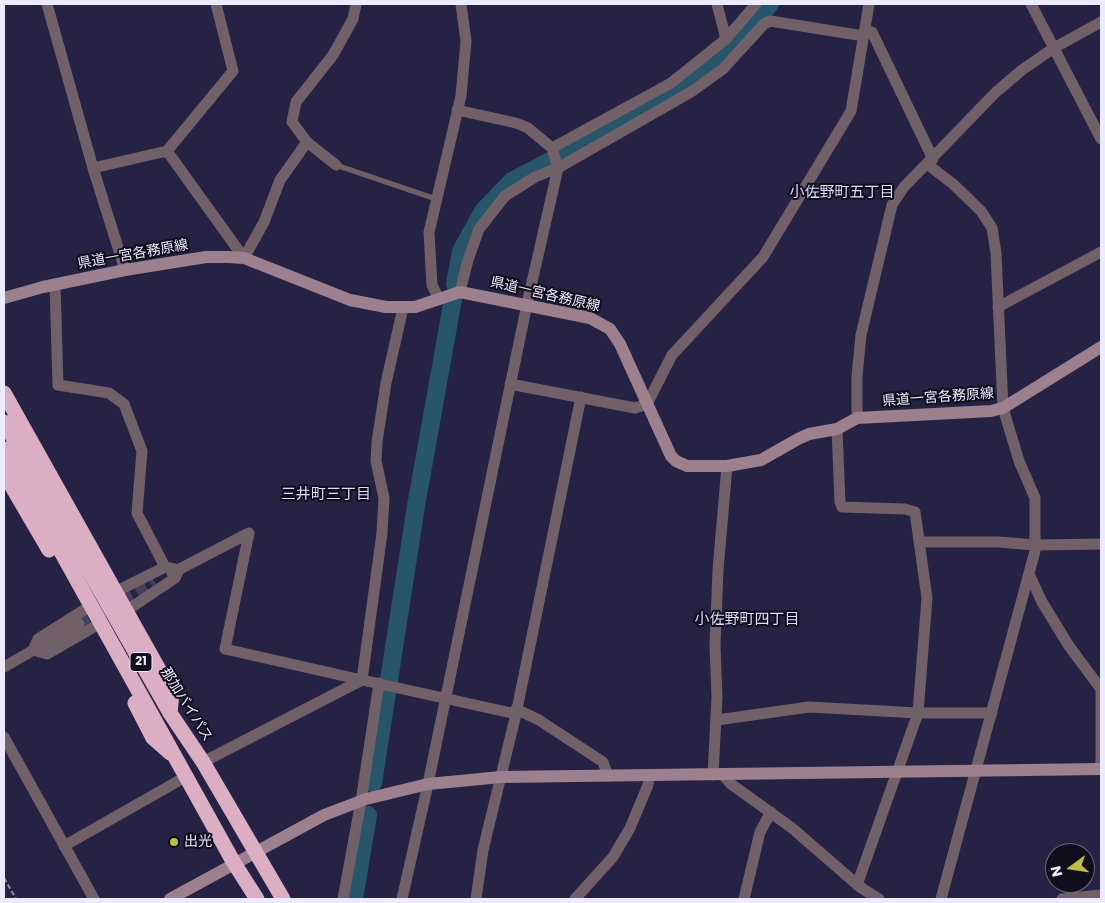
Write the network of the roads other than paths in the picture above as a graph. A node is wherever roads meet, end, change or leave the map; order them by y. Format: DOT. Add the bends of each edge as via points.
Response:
graph roads {
  1 [pos="46,4"];
  2 [pos="216,4"];
  3 [pos="356,4"];
  4 [pos="461,4"];
  5 [pos="717,4"];
  6 [pos="756,4"];
  7 [pos="869,4"];
  8 [pos="1031,4"];
  9 [pos="1101,22"];
  10 [pos="864,34"];
  11 [pos="726,39"];
  12 [pos="1054,48"];
  13 [pos="457,110"];
  14 [pos="1101,139"];
  15 [pos="307,142"];
  16 [pos="167,151"];
  17 [pos="555,158"];
  18 [pos="930,162"];
  19 [pos="336,165"];
  20 [pos="93,168"];
  21 [pos="436,199"];
  22 [pos="1101,252"];
  23 [pos="244,258"];
  24 [pos="125,270"];
  25 [pos="55,284"];
  26 [pos="460,292"];
  27 [pos="438,297"];
  28 [pos="4,298"];
  29 [pos="527,304"];
  30 [pos="998,307"];
  31 [pos="403,308"];
  32 [pos="1101,347"];
  33 [pos="510,384"];
  34 [pos="4,393"];
  35 [pos="581,397"];
  36 [pos="647,404"];
  37 [pos="1003,408"];
  38 [pos="857,418"];
  39 [pos="4,422"];
  40 [pos="837,429"];
  41 [pos="4,449"];
  42 [pos="726,466"];
  43 [pos="4,473"];
  44 [pos="919,542"];
  45 [pos="1101,544"];
  46 [pos="1035,545"];
  47 [pos="165,567"];
  48 [pos="179,570"];
  49 [pos="1029,574"];
  50 [pos="155,582"];
  51 [pos="115,592"];
  52 [pos="126,611"];
  53 [pos="81,617"];
  54 [pos="94,627"];
  55 [pos="33,650"];
  56 [pos="4,667"];
  57 [pos="362,680"];
  58 [pos="385,685"];
  59 [pos="444,697"];
  60 [pos="516,711"];
  61 [pos="170,713"];
  62 [pos="918,713"];
  63 [pos="992,713"];
  64 [pos="717,720"];
  65 [pos="4,737"];
  66 [pos="178,760"];
  67 [pos="203,762"];
  68 [pos="1101,769"];
  69 [pos="897,772"];
  70 [pos="976,772"];
  71 [pos="718,775"];
  72 [pos="187,776"];
  73 [pos="608,776"];
  74 [pos="649,776"];
  75 [pos="501,777"];
  76 [pos="428,784"];
  77 [pos="361,801"];
  78 [pos="771,812"];
  79 [pos="64,846"];
  80 [pos="257,850"];
  81 [pos="234,863"];
  82 [pos="859,886"];
  83 [pos="1101,895"];
  84 [pos="94,899"];
  85 [pos="170,899"];
  86 [pos="257,899"];
  87 [pos="283,899"];
  88 [pos="343,899"];
  89 [pos="402,899"];
  90 [pos="476,899"];
  91 [pos="575,899"];
  92 [pos="744,899"];
  93 [pos="857,899"];
  94 [pos="879,899"];
  95 [pos="941,899"];
  96 [pos="1062,899"];
  1 -- 20 [label="street"];
  2 -- 16 [label="street" via="233,71"];
  3 -- 15 [label="street" via="353,19 333,55 296,102 292,122"];
  4 -- 13 [label="street" via="465,21 465,55"];
  5 -- 11 [label="street"];
  6 -- 11 [label="street"];
  7 -- 10 [label="street"];
  8 -- 12 [label="street"];
  9 -- 12 [label="street"];
  10 -- 17 [label="street" via="770,21 723,69 691,92"];
  10 -- 18 [label="street" via="872,32"];
  10 -- 36 [label="street" via="851,111 763,257 672,355"];
  11 -- 17 [label="street" via="671,83"];
  12 -- 14 [label="street"];
  12 -- 18 [label="street" via="996,92"];
  13 -- 17 [label="street" via="528,128"];
  13 -- 21 [label="street"];
  15 -- 19 [label="street"];
  15 -- 23 [label="street" via="280,180 264,222"];
  16 -- 20 [label="street"];
  16 -- 23 [label="street"];
  17 -- 26 [label="street" via="535,177 505,196 478,229"];
  17 -- 29 [label="street"];
  18 -- 30 [label="street" via="981,211 992,228"];
  18 -- 38 [label="street" via="904,187 892,205 861,335"];
  19 -- 21 [label="lane"];
  20 -- 24 [label="street"];
  21 -- 27 [label="street" via="429,232 432,285"];
  22 -- 30 [label="street"];
  23 -- 24 [label="main road, 県道一宮各務原線" via="206,257"];
  23 -- 31 [label="main road, 県道一宮各務原線" via="350,300"];
  24 -- 25 [label="main road, 県道一宮各務原線"];
  25 -- 28 [label="main road, 県道一宮各務原線"];
  25 -- 47 [label="street" via="58,385 109,393 124,404 142,450 137,513"];
  26 -- 27 [label="main road, 県道一宮各務原線"];
  26 -- 29 [label="main road, 県道一宮各務原線"];
  27 -- 31 [label="main road, 県道一宮各務原線"];
  29 -- 33 [label="street"];
  29 -- 36 [label="main road, 県道一宮各務原線" via="590,318 610,329"];
  30 -- 37 [label="street"];
  31 -- 57 [label="street" via="376,442 376,461 384,498 382,533"];
  32 -- 37 [label="main road, 県道一宮各務原線"];
  33 -- 35 [label="street"];
  33 -- 59 [label="street"];
  34 -- 51 [label="highway"];
  35 -- 36 [label="street" via="635,408"];
  35 -- 60 [label="street"];
  36 -- 42 [label="main road, 県道一宮各務原線" via="676,461 688,466"];
  37 -- 38 [label="main road, 県道一宮各務原線"];
  37 -- 46 [label="street" via="1019,461 1035,498"];
  38 -- 40 [label="main road, 県道一宮各務原線"];
  39 -- 61 [label="highway, 那加バイパス / 21"];
  40 -- 42 [label="main road, 県道一宮各務原線" via="798,439 761,460"];
  40 -- 44 [label="street" via="842,507 915,512"];
  41 -- 66 [label="highway, 21"];
  42 -- 64 [label="street" via="718,570"];
  43 -- 53 [label="highway"];
  44 -- 46 [label="street"];
  44 -- 62 [label="street" via="927,598"];
  45 -- 46 [label="street"];
  46 -- 49 [label="street"];
  47 -- 48 [label="street"];
  47 -- 51 [label="street"];
  48 -- 50 [label="street"];
  48 -- 52 [label="street" via="175,578"];
  48 -- 57 [label="street" via="249,533 225,649"];
  49 -- 63 [label="street"];
  49 -- 68 [label="street" via="1069,646 1101,689"];
  51 -- 52 [label="highway"];
  52 -- 61 [label="highway" via="172,693"];
  53 -- 54 [label="highway"];
  53 -- 55 [label="street" via="38,639"];
  54 -- 55 [label="street" via="47,654"];
  54 -- 66 [label="highway" via="153,738"];
  55 -- 56 [label="street"];
  57 -- 58 [label="street"];
  57 -- 67 [label="street"];
  58 -- 59 [label="street"];
  58 -- 77 [label="street"];
  59 -- 60 [label="street"];
  59 -- 76 [label="street"];
  60 -- 73 [label="street" via="539,720 603,762"];
  60 -- 75 [label="street"];
  61 -- 67 [label="highway, 那加バイパス / 21"];
  62 -- 63 [label="street"];
  62 -- 64 [label="street" via="809,707"];
  62 -- 69 [label="street"];
  63 -- 70 [label="street"];
  64 -- 71 [label="street"];
  65 -- 79 [label="street"];
  66 -- 72 [label="highway, 21"];
  67 -- 80 [label="highway, 那加バイパス / 21"];
  68 -- 70 [label="main road"];
  69 -- 70 [label="main road"];
  69 -- 71 [label="main road"];
  69 -- 82 [label="street"];
  70 -- 95 [label="street"];
  71 -- 74 [label="main road"];
  71 -- 78 [label="street"];
  72 -- 79 [label="street"];
  72 -- 81 [label="highway, 21"];
  73 -- 74 [label="main road"];
  73 -- 75 [label="main road"];
  74 -- 91 [label="street" via="630,828 613,857"];
  75 -- 76 [label="main road"];
  75 -- 90 [label="street" via="483,850"];
  76 -- 77 [label="main road"];
  76 -- 89 [label="street"];
  77 -- 80 [label="main road" via="324,815"];
  77 -- 88 [label="street"];
  78 -- 82 [label="street"];
  78 -- 92 [label="street" via="760,832"];
  79 -- 84 [label="street"];
  80 -- 81 [label="main road"];
  80 -- 87 [label="highway, 那加バイパス / 21"];
  81 -- 85 [label="main road"];
  81 -- 86 [label="highway, 21"];
  82 -- 93 [label="street"];
  82 -- 94 [label="street"];
  83 -- 96 [label="street"];
}
